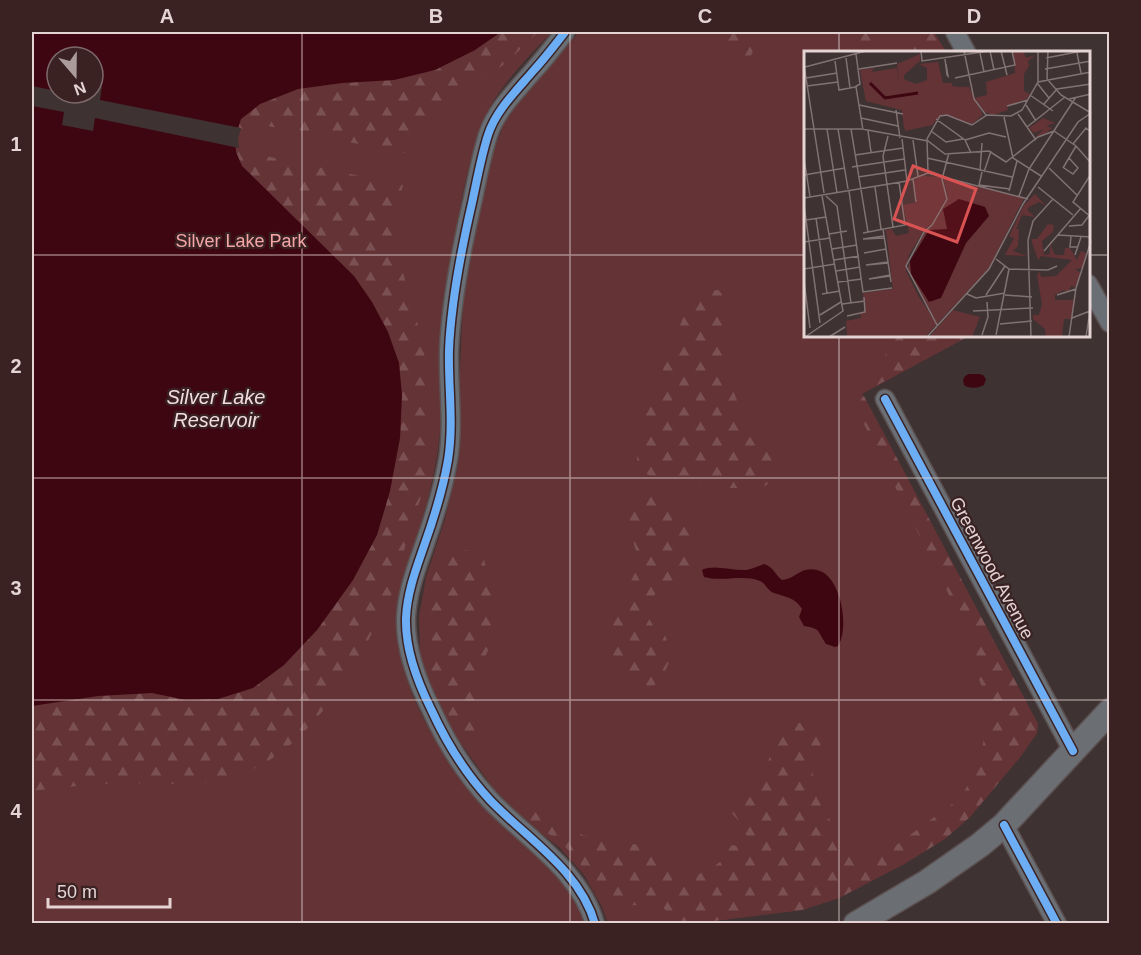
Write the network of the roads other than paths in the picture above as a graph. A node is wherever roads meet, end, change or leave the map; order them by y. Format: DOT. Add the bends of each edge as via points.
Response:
graph roads {
  1 [pos="565,32"];
  2 [pos="955,32"];
  3 [pos="965,51"];
  4 [pos="1090,286"];
  5 [pos="1110,323"];
  6 [pos="885,399"];
  7 [pos="1110,711"];
  8 [pos="1073,751"];
  9 [pos="1004,825"];
  10 [pos="857,923"];
  11 [pos="595,924"];
  12 [pos="1057,924"];
  1 -- 11 [label="street" via="505,104 489,132 462,247 453,309 448,459 412,583 406,621 417,677 466,772 561,867 591,911"];
  2 -- 3 [label="street"];
  4 -- 5 [label="street"];
  6 -- 8 [label="street, Greenwood Avenue"];
  7 -- 8 [label="main road"];
  8 -- 9 [label="main road"];
  9 -- 10 [label="main road" via="927,882"];
  9 -- 12 [label="street"];
}
